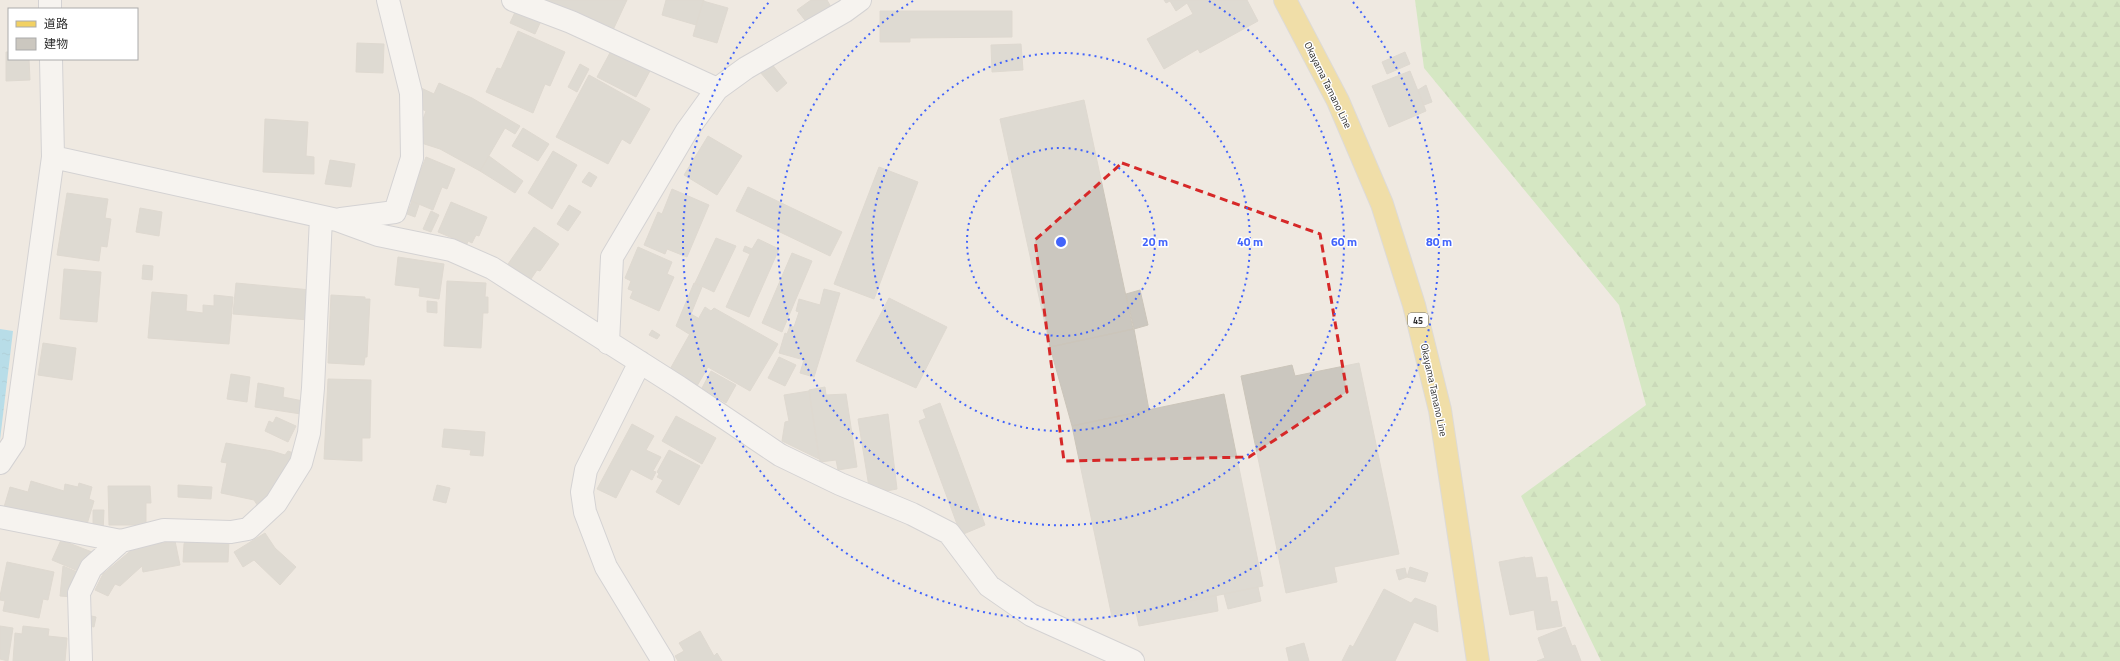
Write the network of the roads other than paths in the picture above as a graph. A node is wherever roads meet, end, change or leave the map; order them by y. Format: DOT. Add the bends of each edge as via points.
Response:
graph roads {
  1 [pos="388,0"];
  2 [pos="513,0"];
  3 [pos="860,0"];
  4 [pos="1286,0"];
  5 [pos="51,60"];
  6 [pos="717,89"];
  7 [pos="53,157"];
  8 [pos="329,219"];
  9 [pos="608,343"];
  10 [pos="640,362"];
  11 [pos="0,463"];
  12 [pos="0,517"];
  13 [pos="121,541"];
  14 [pos="81,661"];
  15 [pos="663,661"];
  16 [pos="1133,661"];
  17 [pos="1478,661"];
  1 -- 8 [label="street" via="411,93 412,158 395,212"];
  2 -- 6 [label="street" via="572,22"];
  3 -- 6 [label="street" via="746,68"];
  4 -- 17 [label="main road, Okayama Tamano Line / 45" via="1338,101 1373,182 1414,305 1440,410"];
  5 -- 7 [label="street"];
  6 -- 9 [label="street" via="686,132 612,257"];
  7 -- 8 [label="street"];
  7 -- 11 [label="street" via="14,442"];
  8 -- 9 [label="street" via="378,235 451,250 492,268"];
  8 -- 13 [label="street" via="309,432 301,463 276,503 248,529 231,532 164,530"];
  9 -- 10 [label="street"];
  10 -- 15 [label="street" via="586,470 582,492 585,512 606,567"];
  10 -- 16 [label="street" via="780,455 949,533 989,586 1010,601 1031,615"];
  12 -- 13 [label="street"];
  13 -- 14 [label="street" via="91,568 79,593"];
}
